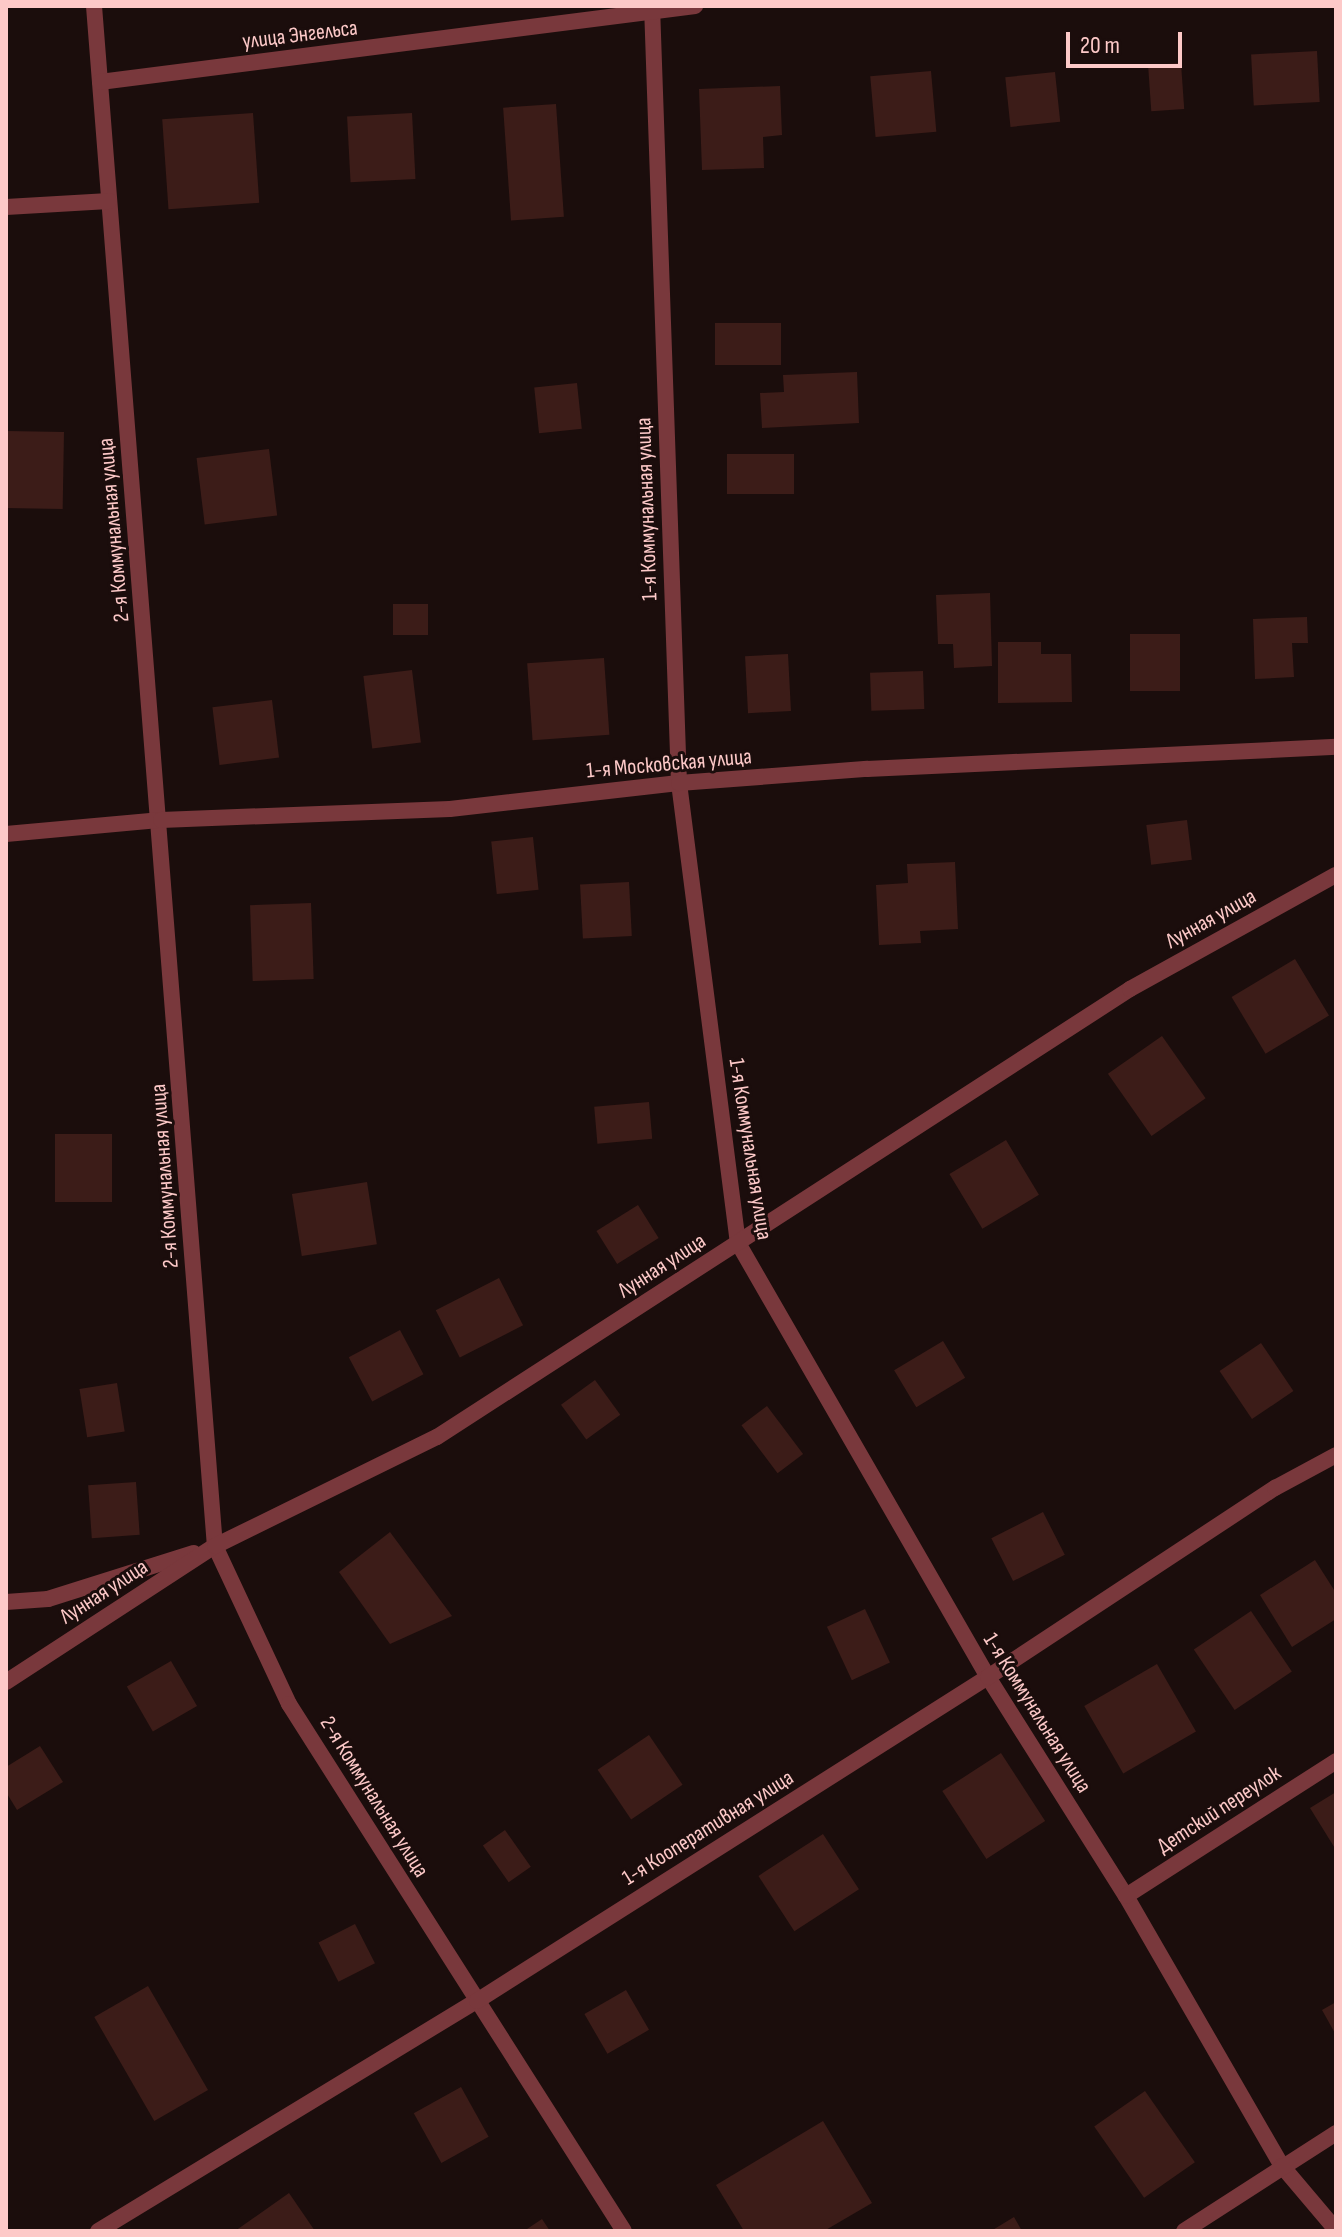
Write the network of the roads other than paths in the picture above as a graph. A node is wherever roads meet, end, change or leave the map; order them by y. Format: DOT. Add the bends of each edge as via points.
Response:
graph roads {
  1 [pos="94,6"];
  2 [pos="695,6"];
  3 [pos="652,10"];
  4 [pos="100,82"];
  5 [pos="109,201"];
  6 [pos="6,207"];
  7 [pos="1336,747"];
  8 [pos="679,783"];
  9 [pos="161,820"];
  10 [pos="6,834"];
  11 [pos="1336,875"];
  12 [pos="738,1243"];
  13 [pos="1336,1455"];
  14 [pos="215,1546"];
  15 [pos="6,1602"];
  16 [pos="988,1677"];
  17 [pos="6,1682"];
  18 [pos="1336,1761"];
  19 [pos="1126,1896"];
  20 [pos="477,2001"];
  21 [pos="1336,2133"];
  22 [pos="1282,2166"];
  23 [pos="1336,2230"];
  24 [pos="98,2231"];
  25 [pos="624,2231"];
  26 [pos="1184,2231"];
  1 -- 4 [label="street, 2-я Коммунальная улица"];
  2 -- 3 [label="street, улица Энгельса"];
  3 -- 4 [label="street, улица Энгельса"];
  3 -- 8 [label="street, 1-я Коммунальная улица"];
  4 -- 5 [label="street, 2-я Коммунальная улица"];
  5 -- 6 [label="street"];
  5 -- 9 [label="street, 2-я Коммунальная улица"];
  7 -- 8 [label="street, 1-я Московская улица"];
  8 -- 9 [label="street, 1-я Московская улица" via="450,809"];
  8 -- 12 [label="street, 1-я Коммунальная улица"];
  9 -- 10 [label="street, 1-я Московская улица"];
  9 -- 14 [label="street, 2-я Коммунальная улица"];
  11 -- 12 [label="street, Лунная улица" via="1130,989"];
  12 -- 14 [label="street, Лунная улица" via="437,1437"];
  12 -- 16 [label="street, 1-я Коммунальная улица"];
  13 -- 16 [label="street, 1-я Кооперативная улица" via="1275,1488"];
  14 -- 15 [label="street" via="48,1599"];
  14 -- 17 [label="street, Лунная улица"];
  14 -- 20 [label="street, 2-я Коммунальная улица" via="289,1704"];
  16 -- 19 [label="street, 1-я Коммунальная улица"];
  16 -- 20 [label="street, 1-я Кооперативная улица"];
  18 -- 19 [label="street, Детский переулок"];
  19 -- 22 [label="street, 1-я Коммунальная улица"];
  20 -- 24 [label="street, 1-я Кооперативная улица"];
  20 -- 25 [label="street, 2-я Коммунальная улица"];
  21 -- 22 [label="street"];
  22 -- 23 [label="street, 1-я Коммунальная улица"];
  22 -- 26 [label="street"];
}
